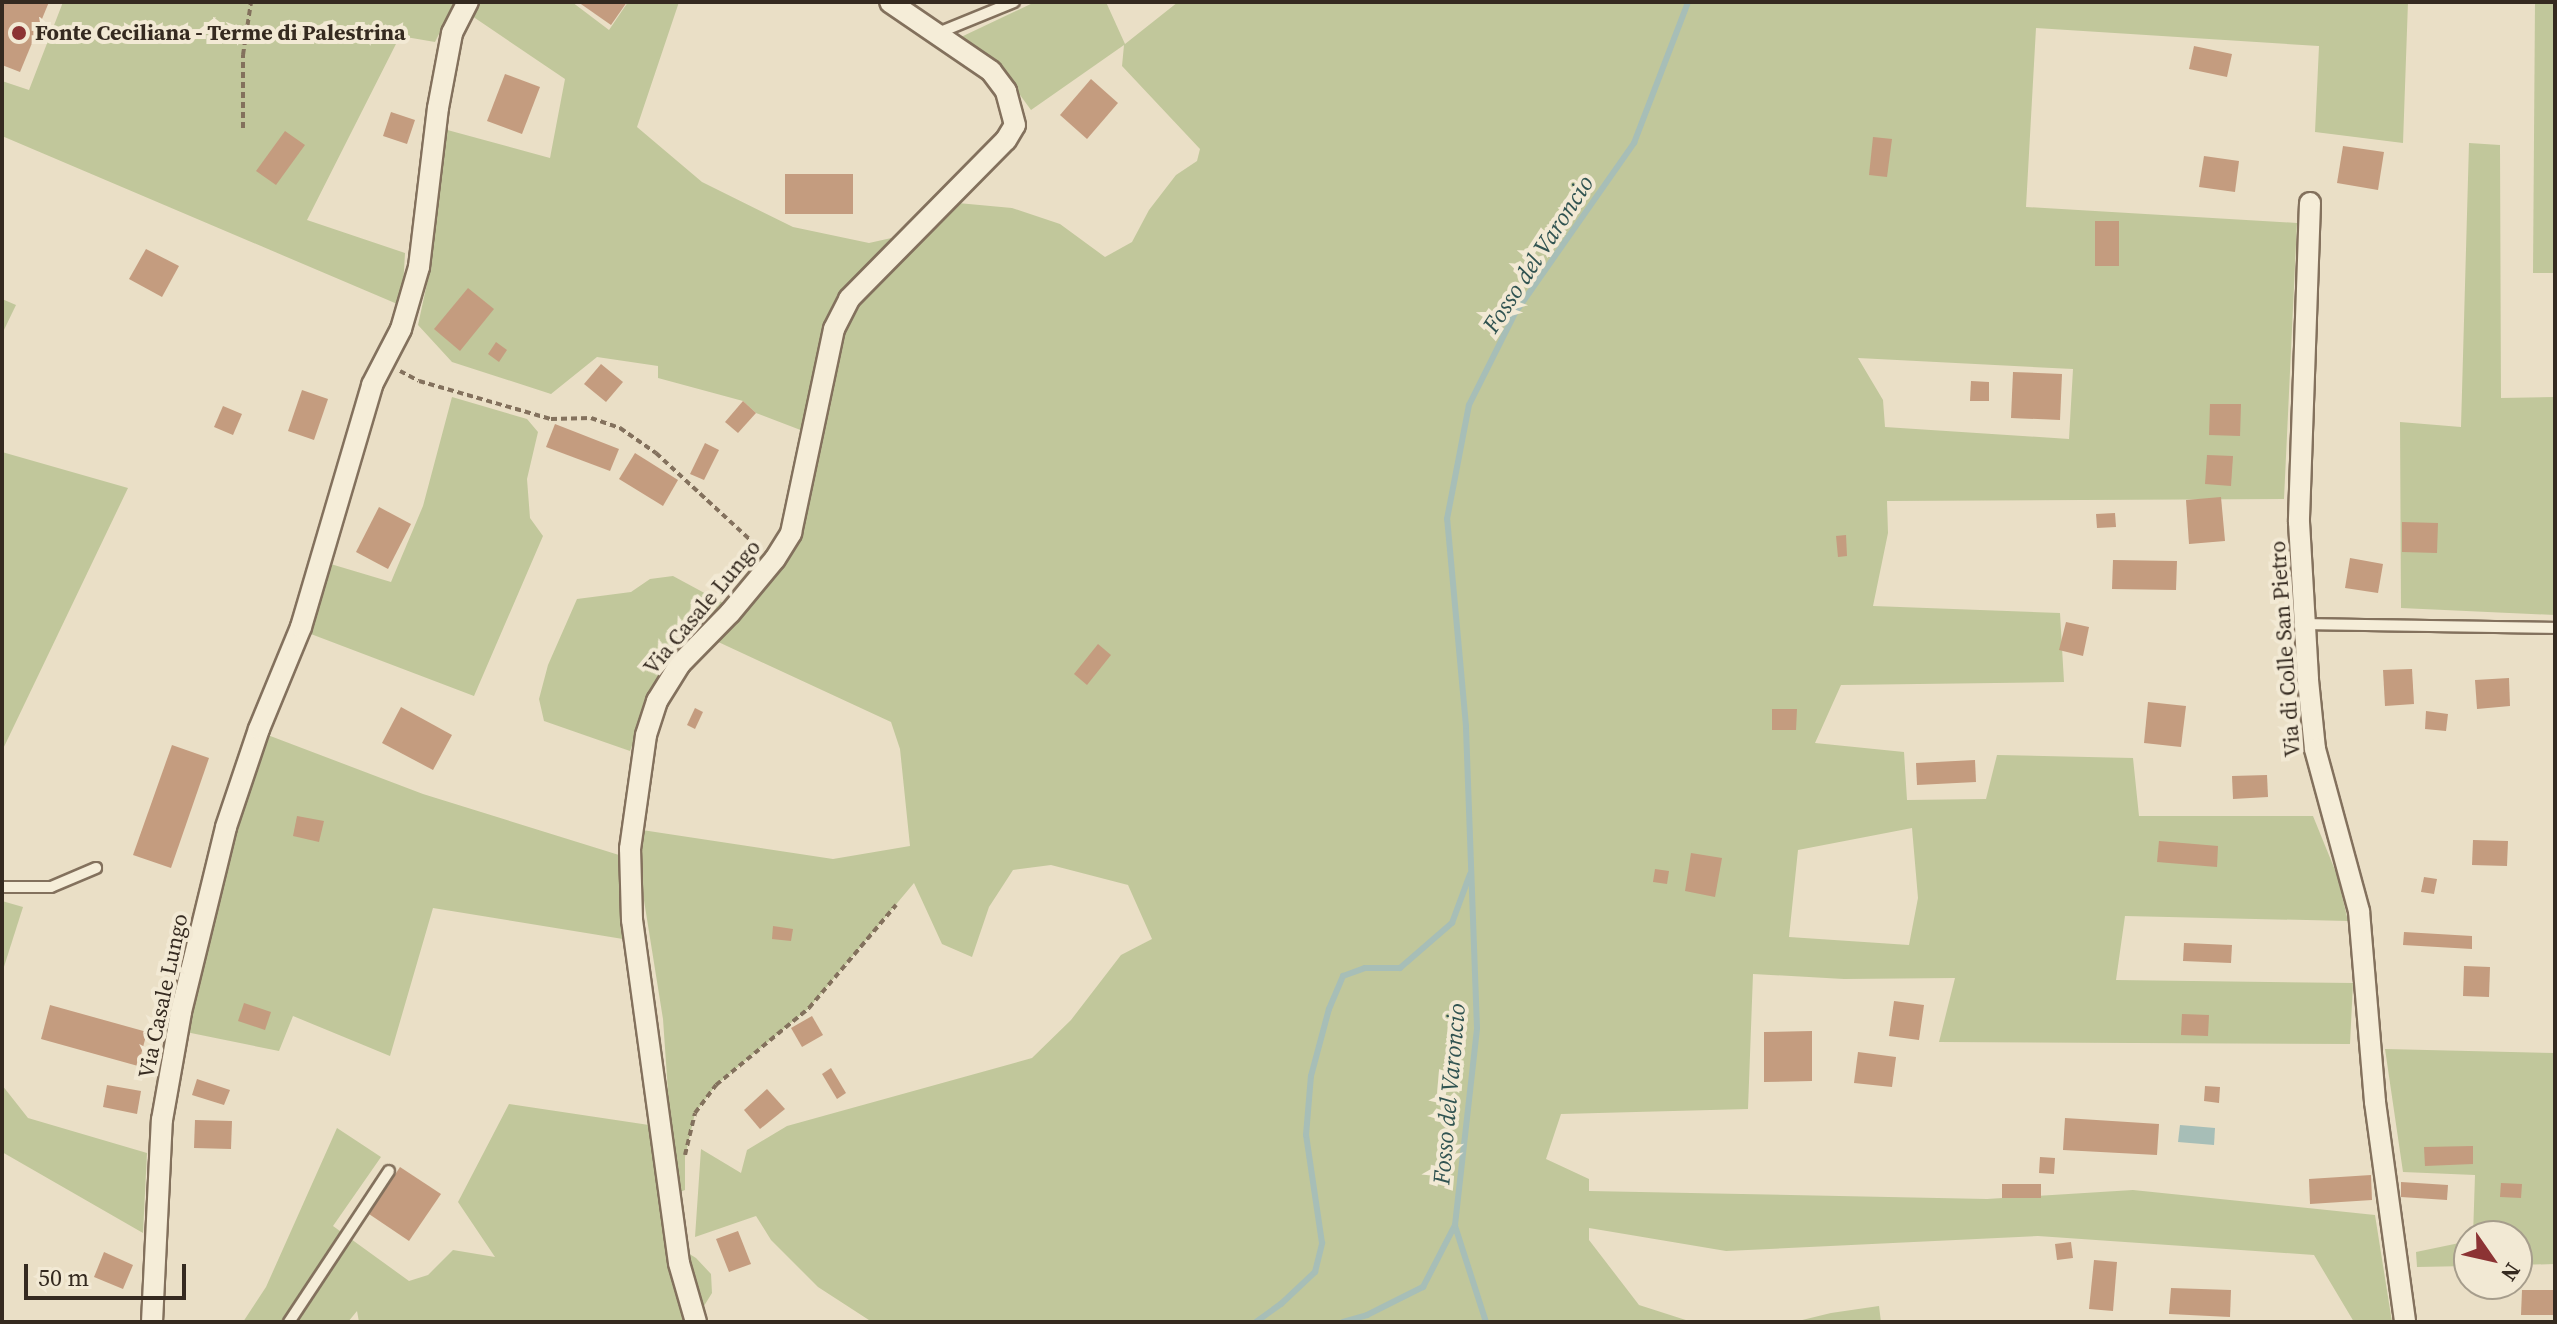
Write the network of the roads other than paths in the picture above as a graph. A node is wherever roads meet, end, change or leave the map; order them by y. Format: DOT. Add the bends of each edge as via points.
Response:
graph roads {
  1 [pos="468,2"];
  2 [pos="890,2"];
  3 [pos="1014,2"];
  4 [pos="938,33"];
  5 [pos="2310,203"];
  6 [pos="2305,624"];
  7 [pos="2555,628"];
  8 [pos="96,868"];
  9 [pos="2,887"];
  10 [pos="389,1171"];
  11 [pos="152,1322"];
  12 [pos="289,1322"];
  13 [pos="696,1322"];
  14 [pos="2405,1322"];
  1 -- 11 [label="street, Via Casale Lungo" via="452,33 419,267 401,329 372,385 301,627 226,827 181,1012 162,1120"];
  2 -- 4 [label="street, Via Casale Lungo"];
  3 -- 4 [label="lane"];
  4 -- 13 [label="street, Via Casale Lungo" via="991,71 1006,91 1015,125 849,299 834,329 791,533 730,613 680,664 657,701 642,756 630,849 632,920 679,1263"];
  5 -- 6 [label="street, Via di Colle San Pietro" via="2299,522"];
  6 -- 7 [label="lane"];
  6 -- 14 [label="street, Via di Colle San Pietro" via="2315,749 2359,911 2375,1102"];
  8 -- 9 [label="lane" via="51,887"];
  10 -- 12 [label="lane"];
}
